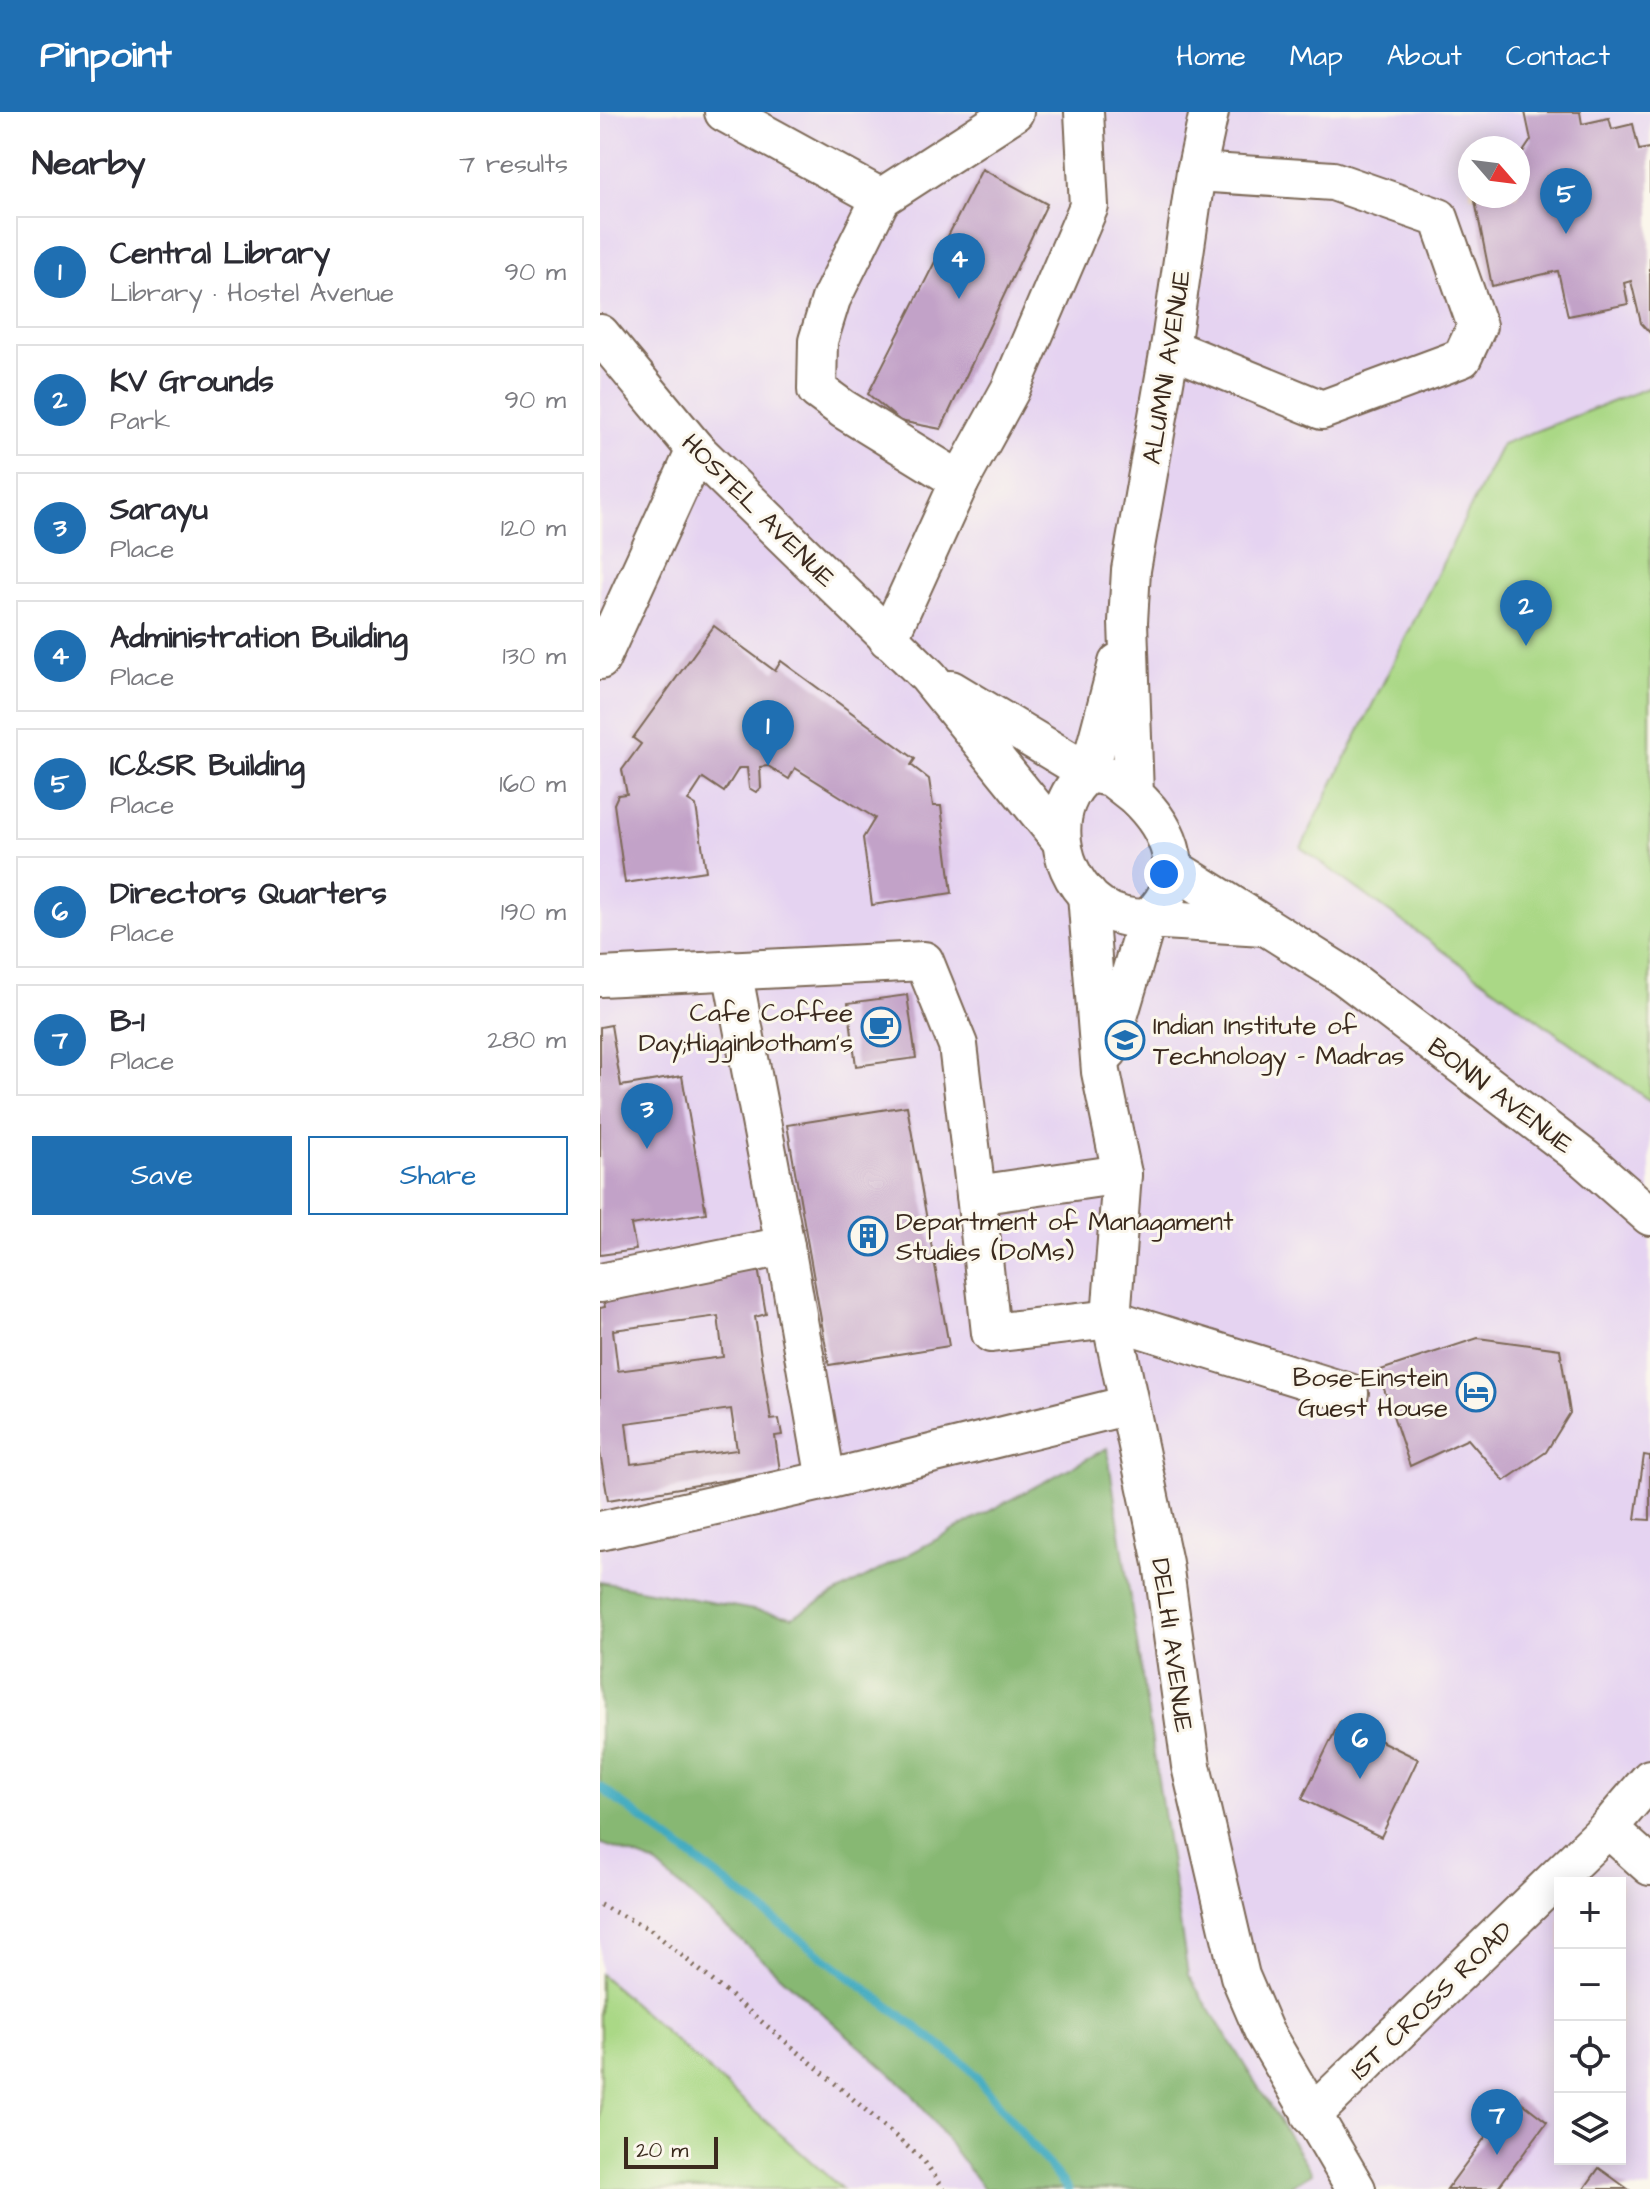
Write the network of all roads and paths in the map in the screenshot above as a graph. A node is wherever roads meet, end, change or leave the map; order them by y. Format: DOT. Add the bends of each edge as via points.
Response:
graph roads {
  1 [pos="724,112"];
  2 [pos="1014,112"];
  3 [pos="1084,112"];
  4 [pos="1209,112"];
  5 [pos="1196,172"];
  6 [pos="881,198"];
  7 [pos="600,334"];
  8 [pos="1170,348"];
  9 [pos="696,450"];
  10 [pos="960,481"];
  11 [pos="1128,622"];
  12 [pos="888,639"];
  13 [pos="600,660"];
  14 [pos="928,676"];
  15 [pos="1089,773"];
  16 [pos="1134,795"];
  17 [pos="1061,840"];
  18 [pos="1173,868"];
  19 [pos="1087,894"];
  20 [pos="1147,919"];
  21 [pos="1269,926"];
  22 [pos="732,970"];
  23 [pos="600,977"];
  24 [pos="1101,1072"];
  25 [pos="1122,1174"];
  26 [pos="976,1195"];
  27 [pos="1650,1216"];
  28 [pos="785,1246"];
  29 [pos="600,1283"];
  30 [pos="1111,1319"];
  31 [pos="1349,1393"];
  32 [pos="1129,1405"];
  33 [pos="826,1480"];
  34 [pos="600,1531"];
  35 [pos="1650,1779"];
  36 [pos="1608,1828"];
  37 [pos="1650,1866"];
  38 [pos="600,1905"];
  39 [pos="1311,2116"];
  40 [pos="944,2189"];
  41 [pos="1356,2189"];
  1 -- 6 [label="street"];
  2 -- 6 [label="street"];
  3 -- 10 [label="street" via="1089,206 1010,390"];
  4 -- 5 [label="street, ALUMNI AVENUE"];
  5 -- 8 [label="street, ALUMNI AVENUE"];
  5 -- 8 [label="street" via="1333,181 1439,218 1477,326 1462,358 1322,410"];
  6 -- 10 [label="street" via="831,299 818,341 817,390"];
  7 -- 9 [label="street, HOSTEL AVENUE"];
  8 -- 11 [label="street, ALUMNI AVENUE" via="1131,570"];
  9 -- 12 [label="street, HOSTEL AVENUE"];
  9 -- 13 [label="street"];
  10 -- 12 [label="street"];
  11 -- 15 [label="street"];
  11 -- 16 [label="street"];
  12 -- 14 [label="street, HOSTEL AVENUE"];
  14 -- 15 [label="street"];
  14 -- 17 [label="street"];
  15 -- 16 [label="street" via="1111,777"];
  15 -- 17 [label="street" via="1067,796"];
  16 -- 18 [label="street" via="1166,836"];
  17 -- 19 [label="street" via="1066,861"];
  18 -- 20 [label="street" via="1166,899"];
  18 -- 21 [label="street, BONN AVENUE"];
  19 -- 20 [label="street" via="1118,915"];
  19 -- 24 [label="street, DELHI AVENUE"];
  20 -- 21 [label="street"];
  20 -- 24 [label="street"];
  21 -- 27 [label="street, BONN AVENUE" via="1345,976 1585,1159"];
  22 -- 23 [label="street"];
  22 -- 26 [label="street" via="924,961 958,1045"];
  22 -- 28 [label="street"];
  24 -- 25 [label="street, DELHI AVENUE"];
  25 -- 26 [label="street"];
  25 -- 30 [label="street, DELHI AVENUE"];
  26 -- 30 [label="street" via="991,1333"];
  28 -- 29 [label="street"];
  28 -- 33 [label="street"];
  30 -- 31 [label="street"];
  30 -- 32 [label="street, DELHI AVENUE"];
  32 -- 33 [label="street"];
  32 -- 39 [label="street, DELHI AVENUE" via="1163,1563 1191,1766 1240,1976"];
  33 -- 34 [label="street"];
  35 -- 36 [label="street, 1ST CROSS ROAD"];
  36 -- 37 [label="street"];
  36 -- 39 [label="street, 1ST CROSS ROAD"];
  38 -- 40 [label="path" via="650,1929 924,2161"];
  39 -- 41 [label="street, DELHI AVENUE"];
}
